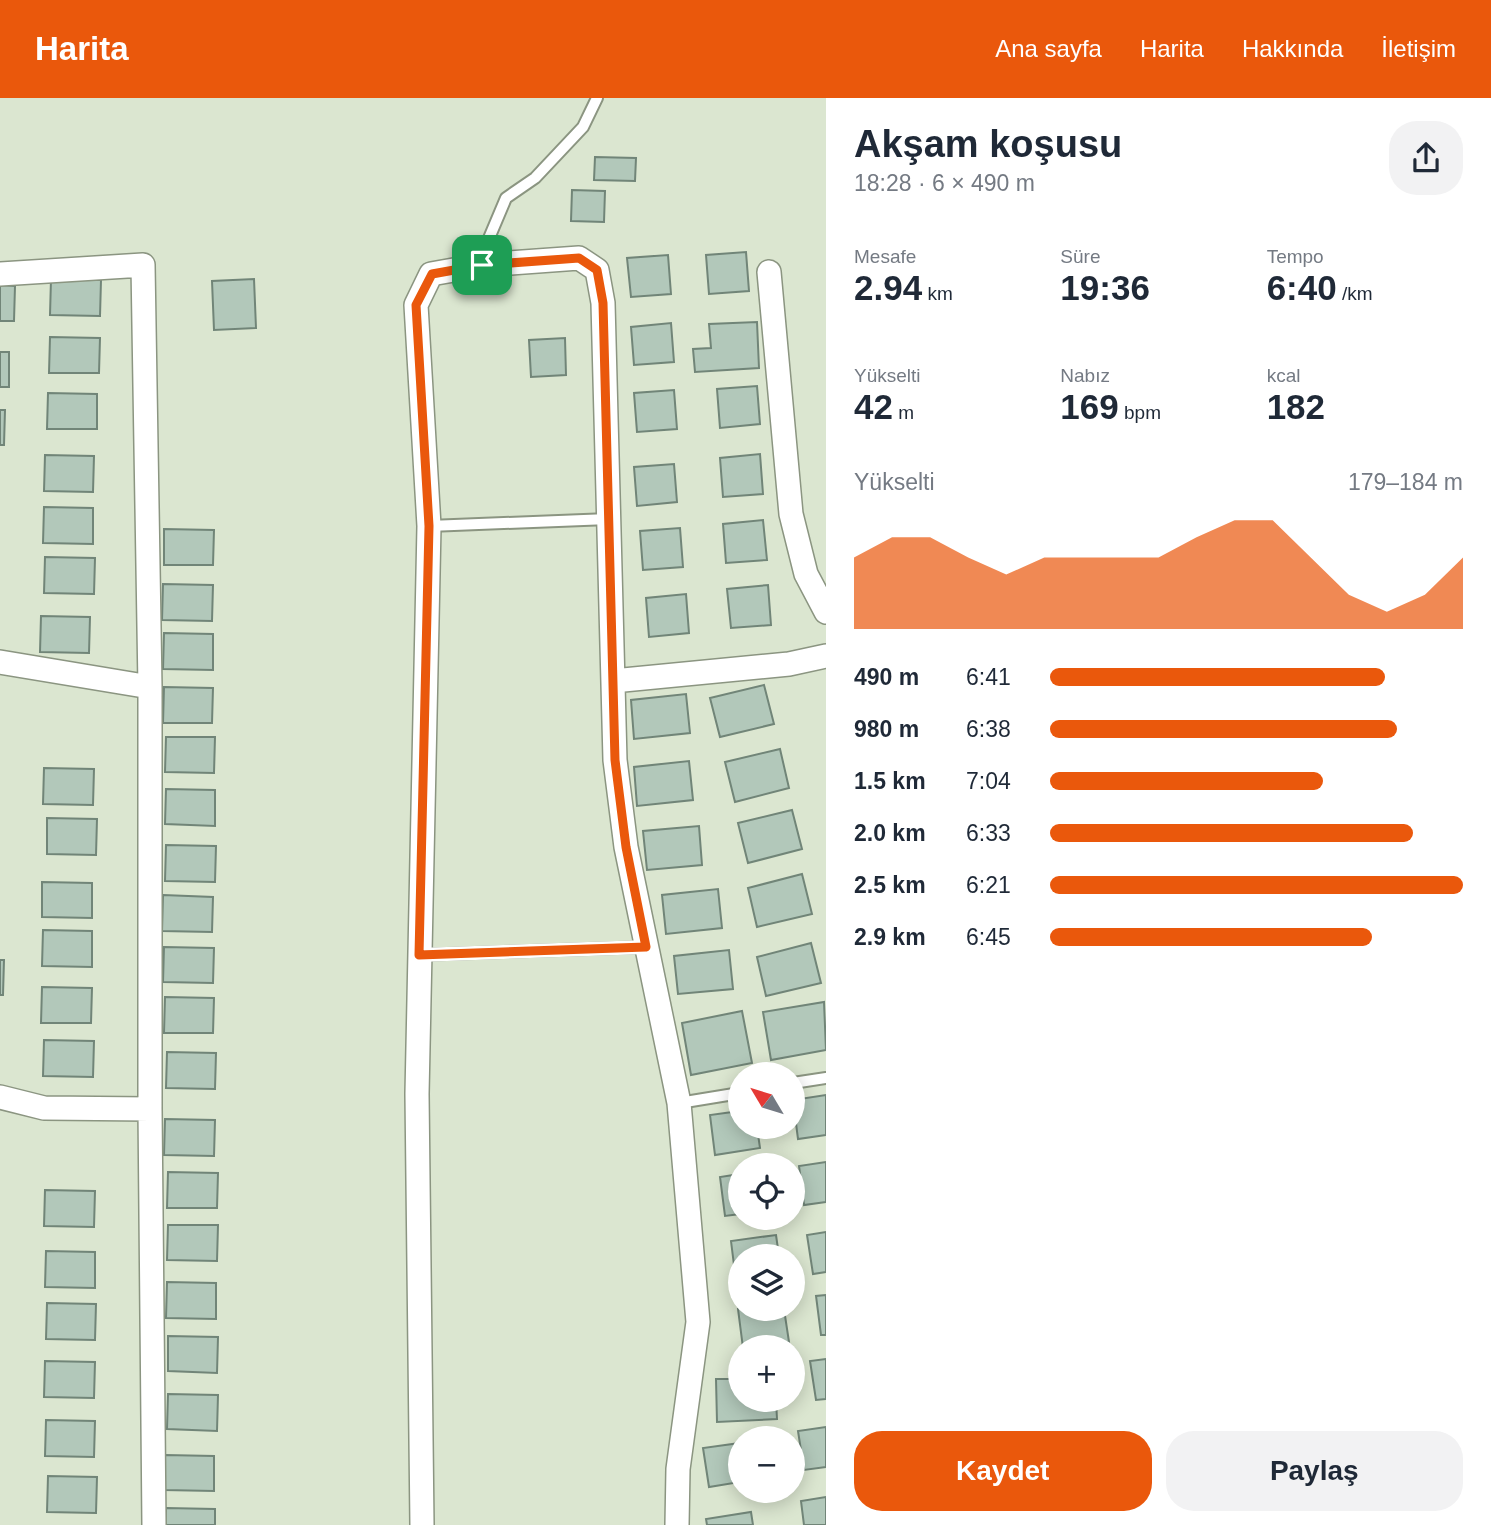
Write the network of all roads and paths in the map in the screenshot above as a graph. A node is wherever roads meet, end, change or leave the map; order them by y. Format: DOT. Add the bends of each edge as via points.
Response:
graph roads {
  1 [pos="597,98"];
  2 [pos="482,265"];
  3 [pos="769,272"];
  4 [pos="0,274"];
  5 [pos="609,519"];
  6 [pos="429,526"];
  7 [pos="826,612"];
  8 [pos="826,656"];
  9 [pos="0,662"];
  10 [pos="613,681"];
  11 [pos="150,687"];
  12 [pos="646,947"];
  13 [pos="419,955"];
  14 [pos="826,1078"];
  15 [pos="805,1081"];
  16 [pos="728,1095"];
  17 [pos="0,1097"];
  18 [pos="679,1103"];
  19 [pos="150,1109"];
  20 [pos="154,1525"];
  21 [pos="422,1525"];
  22 [pos="677,1525"];
  1 -- 2 [label="lane" via="583,127 535,178 506,198"];
  2 -- 5 [label="street" via="579,258 597,270 603,303"];
  2 -- 6 [label="street" via="432,274 416,305"];
  3 -- 7 [label="street" via="791,514 806,574"];
  4 -- 11 [label="street" via="143,265"];
  5 -- 6 [label="lane"];
  5 -- 10 [label="street"];
  6 -- 13 [label="street"];
  8 -- 10 [label="street" via="789,664"];
  9 -- 11 [label="street"];
  10 -- 12 [label="street" via="615,760 624,834"];
  11 -- 19 [label="street"];
  12 -- 13 [label="lane"];
  12 -- 18 [label="street"];
  13 -- 21 [label="street"];
  14 -- 15 [label="lane"];
  16 -- 18 [label="lane"];
  17 -- 19 [label="street" via="44,1108"];
  18 -- 22 [label="street" via="698,1322 678,1469"];
  19 -- 20 [label="street"];
}
